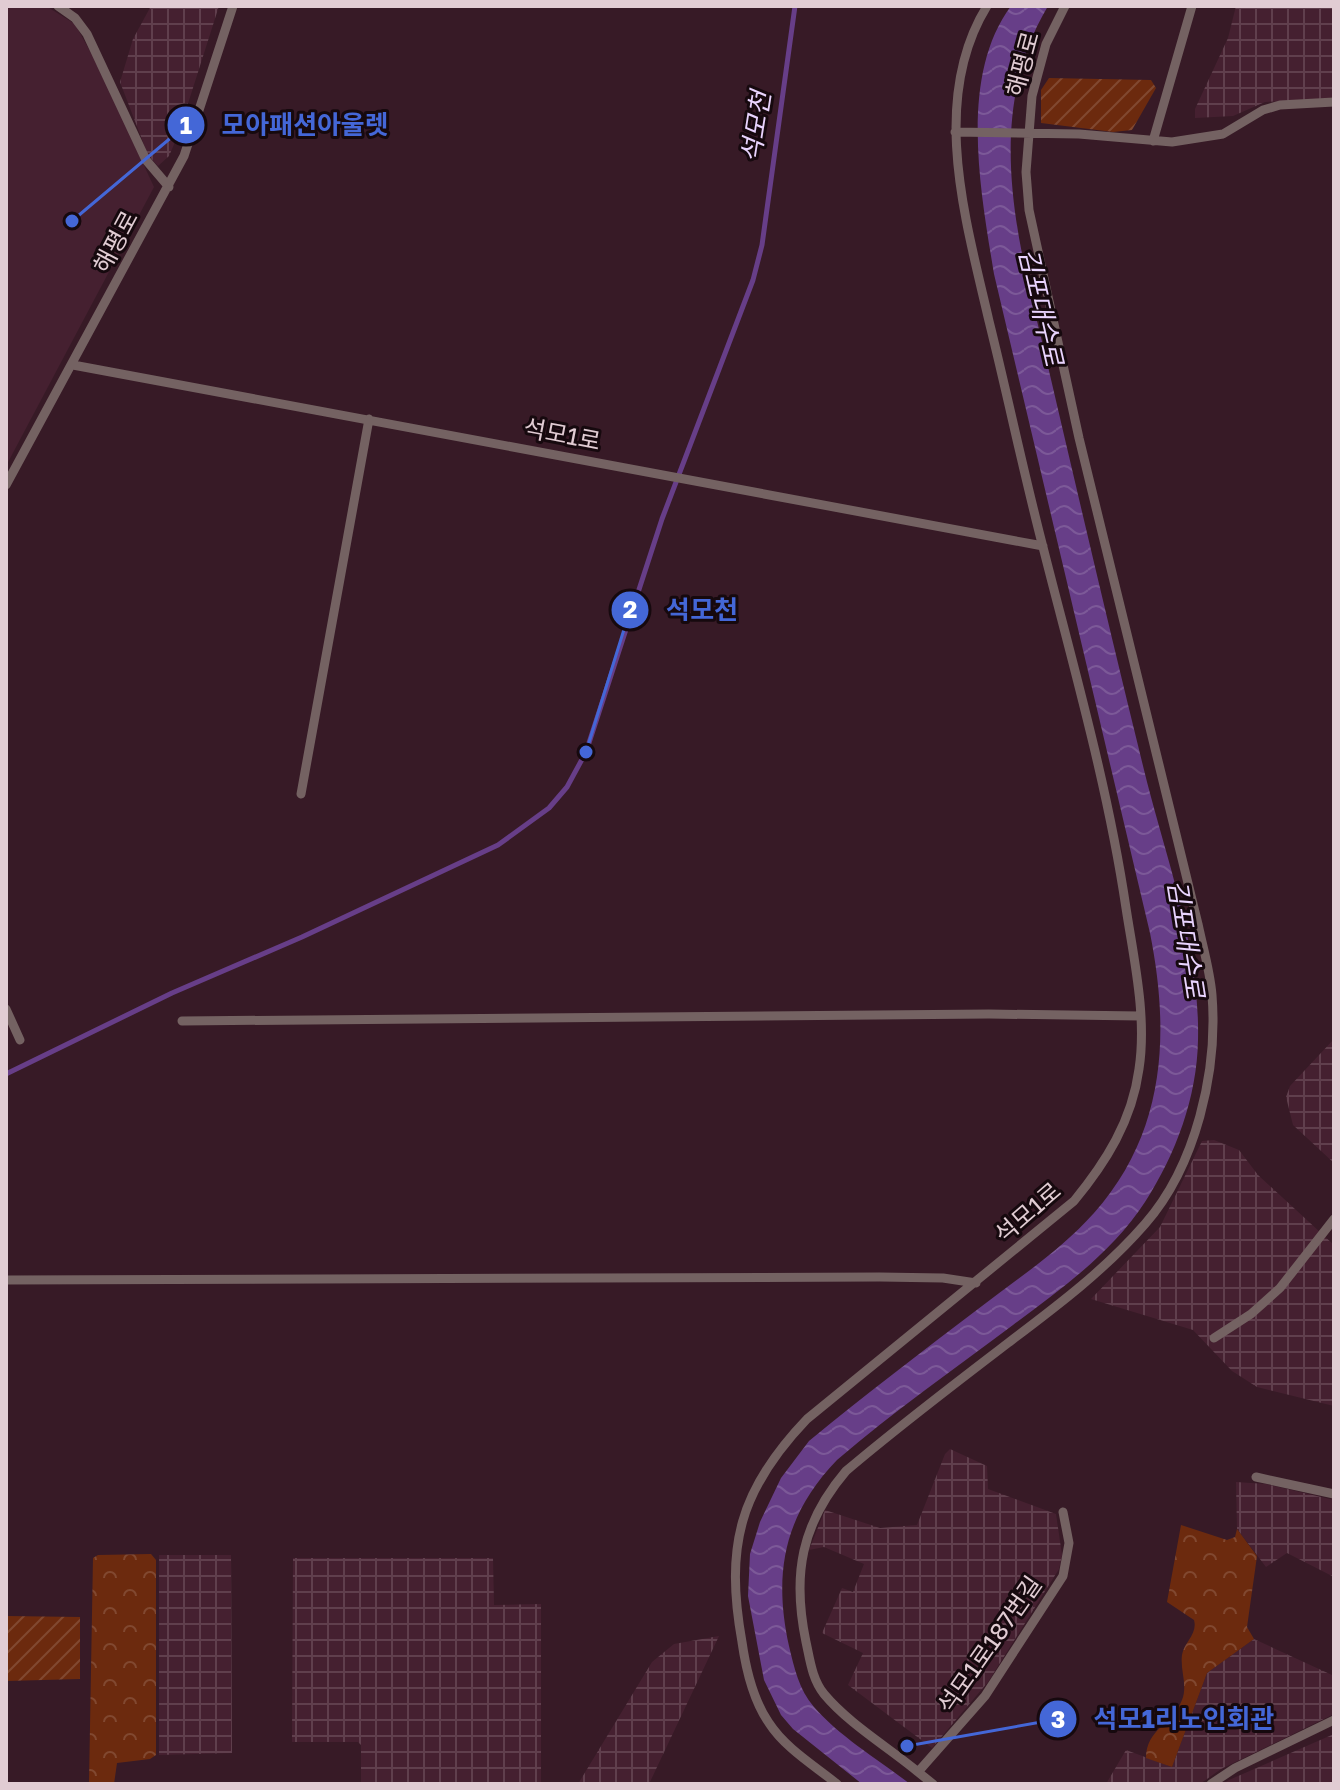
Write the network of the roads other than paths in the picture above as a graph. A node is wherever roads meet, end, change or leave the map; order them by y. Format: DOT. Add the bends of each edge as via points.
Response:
graph roads {
  1 [pos="58,6"];
  2 [pos="233,6"];
  3 [pos="987,6"];
  4 [pos="1065,6"];
  5 [pos="1192,6"];
  6 [pos="1334,102"];
  7 [pos="955,132"];
  8 [pos="1025,134"];
  9 [pos="1153,141"];
  10 [pos="169,187"];
  11 [pos="73,365"];
  12 [pos="369,419"];
  13 [pos="6,485"];
  14 [pos="1043,546"];
  15 [pos="301,794"];
  16 [pos="6,1009"];
  17 [pos="1140,1016"];
  18 [pos="182,1021"];
  19 [pos="20,1040"];
  20 [pos="1334,1219"];
  21 [pos="6,1280"];
  22 [pos="976,1283"];
  23 [pos="1214,1338"];
  24 [pos="1256,1477"];
  25 [pos="1334,1494"];
  26 [pos="1063,1512"];
  27 [pos="1334,1720"];
  28 [pos="918,1772"];
  29 [pos="837,1784"];
  30 [pos="933,1784"];
  31 [pos="1211,1784"];
  1 -- 10 [label="lane" via="87,34 146,160"];
  2 -- 10 [label="lane, 해평로" via="192,136"];
  3 -- 7 [label="lane, 석모1로" via="966,53"];
  4 -- 8 [label="lane, 해평로" via="1037,71"];
  5 -- 9 [label="lane"];
  6 -- 9 [label="lane" via="1269,108 1204,139"];
  7 -- 8 [label="lane"];
  7 -- 14 [label="lane, 석모1로" via="980,281"];
  8 -- 9 [label="lane"];
  8 -- 28 [label="lane, 해평로" via="1028,200 1044,289 1198,924 1213,1027 1208,1078 1195,1127 1147,1222 1080,1289 846,1471 830,1490 808,1536 797,1593 815,1682 832,1703"];
  10 -- 11 [label="lane, 해평로"];
  11 -- 12 [label="lane, 석모1로"];
  11 -- 13 [label="lane, 해평로"];
  12 -- 14 [label="lane, 석모1로"];
  12 -- 15 [label="lane"];
  14 -- 17 [label="lane, 석모1로" via="1104,790"];
  16 -- 19 [label="lane"];
  17 -- 18 [label="lane"];
  17 -- 22 [label="lane, 석모1로" via="1139,1071 1125,1120 1098,1172 1057,1217"];
  20 -- 23 [label="lane" via="1273,1295"];
  21 -- 22 [label="lane" via="896,1277"];
  22 -- 29 [label="lane, 석모1로" via="787,1441 760,1479 741,1529 732,1574 755,1695 778,1735"];
  24 -- 25 [label="lane"];
  26 -- 28 [label="lane, 석모1로187번길" via="1069,1543 1063,1576 985,1696"];
  27 -- 31 [label="lane"];
  28 -- 30 [label="lane"];
}
